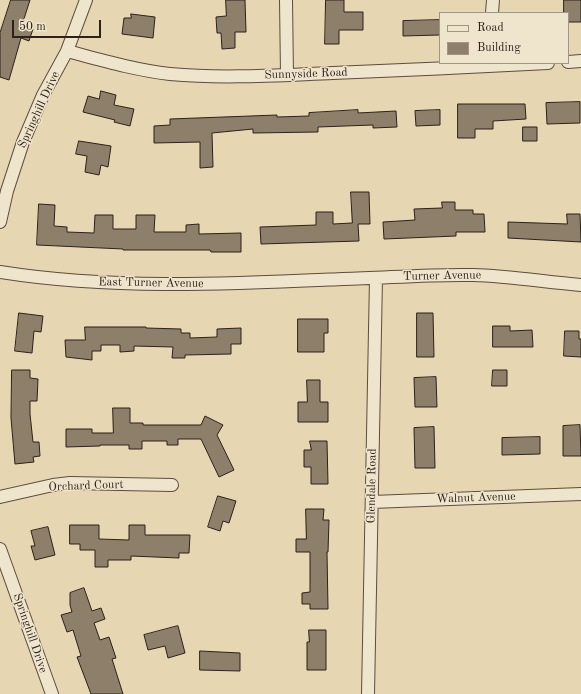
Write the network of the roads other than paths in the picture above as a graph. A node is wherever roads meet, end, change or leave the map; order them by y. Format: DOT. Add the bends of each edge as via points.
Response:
graph roads {
  1 [pos="86,0"];
  2 [pos="286,0"];
  3 [pos="493,0"];
  4 [pos="492,12"];
  5 [pos="67,51"];
  6 [pos="581,61"];
  7 [pos="569,62"];
  8 [pos="517,64"];
  9 [pos="486,65"];
  10 [pos="287,75"];
  11 [pos="0,222"];
  12 [pos="0,272"];
  13 [pos="376,278"];
  14 [pos="303,281"];
  15 [pos="581,285"];
  16 [pos="172,485"];
  17 [pos="581,494"];
  18 [pos="0,497"];
  19 [pos="372,502"];
  20 [pos="0,549"];
  21 [pos="52,694"];
  22 [pos="368,694"];
  1 -- 5 [label="street, Springhill Drive"];
  2 -- 10 [label="street"];
  3 -- 4 [label="street"];
  5 -- 10 [label="street, Sunnyside Road" via="122,66 170,74"];
  5 -- 11 [label="street, Springhill Drive" via="43,94 23,142"];
  6 -- 7 [label="street"];
  8 -- 9 [label="street, Sunnyside Road"];
  9 -- 10 [label="street, Sunnyside Road"];
  12 -- 14 [label="street, East Turner Avenue" via="91,282 153,284"];
  13 -- 14 [label="street, Turner Avenue"];
  13 -- 15 [label="street, Turner Avenue" via="472,275"];
  13 -- 19 [label="street, Glendale Road"];
  16 -- 18 [label="street, Orchard Court" via="64,484"];
  17 -- 19 [label="street, Walnut Avenue"];
  19 -- 22 [label="street, Glendale Road"];
  20 -- 21 [label="street, Springhill Drive"];
}
